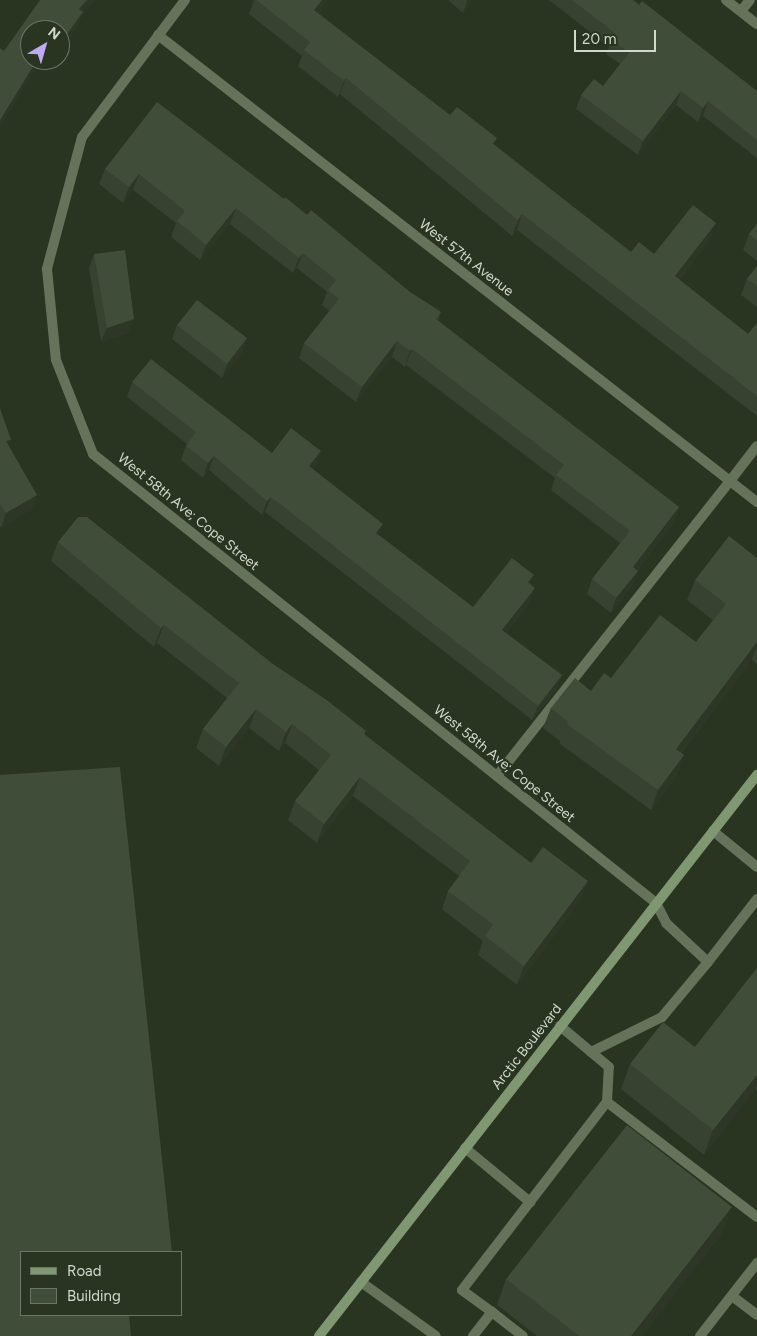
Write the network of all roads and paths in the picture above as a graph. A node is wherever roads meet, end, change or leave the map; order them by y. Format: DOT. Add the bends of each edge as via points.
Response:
graph roads {
  1 [pos="185,0"];
  2 [pos="726,0"];
  3 [pos="750,0"];
  4 [pos="741,11"];
  5 [pos="757,24"];
  6 [pos="158,35"];
  7 [pos="757,446"];
  8 [pos="730,481"];
  9 [pos="757,502"];
  10 [pos="757,775"];
  11 [pos="497,776"];
  12 [pos="713,831"];
  13 [pos="757,867"];
  14 [pos="757,899"];
  15 [pos="656,903"];
  16 [pos="708,962"];
  17 [pos="560,1026"];
  18 [pos="591,1052"];
  19 [pos="607,1102"];
  20 [pos="465,1148"];
  21 [pos="530,1202"];
  22 [pos="757,1217"];
  23 [pos="757,1263"];
  24 [pos="361,1282"];
  25 [pos="732,1296"];
  26 [pos="492,1312"];
  27 [pos="757,1315"];
  28 [pos="319,1336"];
  29 [pos="436,1336"];
  30 [pos="473,1336"];
  31 [pos="524,1336"];
  32 [pos="700,1336"];
  1 -- 6 [label="street, West 58th Ave; Cope Street"];
  2 -- 4 [label="street"];
  3 -- 4 [label="street"];
  4 -- 5 [label="street"];
  6 -- 8 [label="street, West 57th Avenue"];
  6 -- 11 [label="street, West 58th Ave; Cope Street" via="82,138 47,269 56,360 93,454"];
  7 -- 8 [label="street"];
  8 -- 9 [label="street, West 57th Avenue"];
  8 -- 11 [label="street"];
  10 -- 12 [label="main road, Arctic Boulevard"];
  11 -- 15 [label="street, West 58th Ave; Cope Street"];
  12 -- 13 [label="street"];
  12 -- 15 [label="main road, Arctic Boulevard"];
  14 -- 16 [label="street"];
  15 -- 16 [label="street" via="666,923"];
  15 -- 17 [label="main road, Arctic Boulevard"];
  16 -- 18 [label="street" via="662,1017"];
  17 -- 18 [label="street"];
  17 -- 20 [label="main road, Arctic Boulevard"];
  18 -- 19 [label="street" via="609,1067"];
  19 -- 21 [label="street"];
  19 -- 22 [label="street"];
  20 -- 21 [label="street"];
  20 -- 24 [label="main road, Arctic Boulevard"];
  21 -- 26 [label="street" via="462,1290"];
  23 -- 25 [label="street"];
  24 -- 28 [label="main road, Arctic Boulevard"];
  24 -- 29 [label="street"];
  25 -- 27 [label="street"];
  25 -- 32 [label="street"];
  26 -- 30 [label="street"];
  26 -- 31 [label="street"];
}
